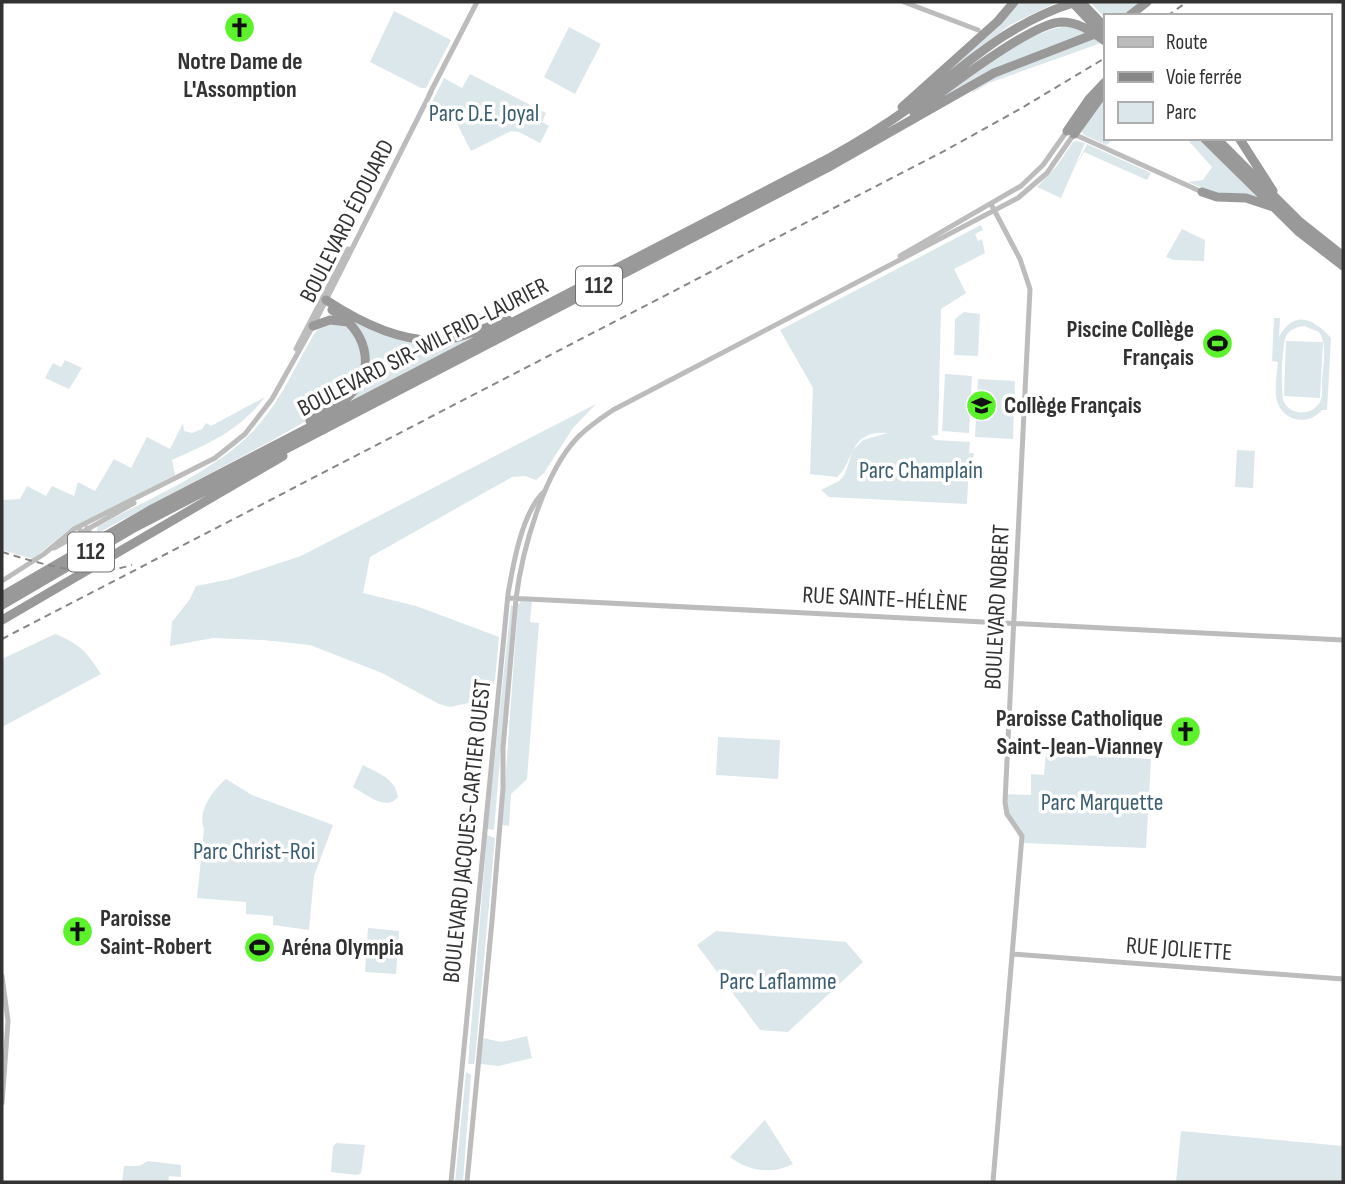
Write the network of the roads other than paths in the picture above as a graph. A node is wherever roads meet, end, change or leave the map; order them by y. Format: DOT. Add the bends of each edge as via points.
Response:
graph roads {
  1 [pos="477,2"];
  2 [pos="904,2"];
  3 [pos="1014,2"];
  4 [pos="1076,2"];
  5 [pos="1147,2"];
  6 [pos="1132,14"];
  7 [pos="1104,27"];
  8 [pos="1104,28"];
  9 [pos="978,30"];
  10 [pos="1104,38"];
  11 [pos="1104,38"];
  12 [pos="964,52"];
  13 [pos="1104,83"];
  14 [pos="1104,92"];
  15 [pos="877,130"];
  16 [pos="891,131"];
  17 [pos="1070,132"];
  18 [pos="1207,140"];
  19 [pos="1218,140"];
  20 [pos="1240,140"];
  21 [pos="1202,192"];
  22 [pos="990,204"];
  23 [pos="1276,204"];
  24 [pos="994,211"];
  25 [pos="1343,256"];
  26 [pos="896,260"];
  27 [pos="1343,266"];
  28 [pos="323,301"];
  29 [pos="526,315"];
  30 [pos="348,321"];
  31 [pos="313,326"];
  32 [pos="290,365"];
  33 [pos="325,428"];
  34 [pos="268,449"];
  35 [pos="545,491"];
  36 [pos="83,529"];
  37 [pos="100,557"];
  38 [pos="2,581"];
  39 [pos="2,596"];
  40 [pos="508,598"];
  41 [pos="516,598"];
  42 [pos="2,605"];
  43 [pos="2,620"];
  44 [pos="1014,623"];
  45 [pos="1343,640"];
  46 [pos="1012,954"];
  47 [pos="2,976"];
  48 [pos="1343,979"];
  49 [pos="2,1104"];
  50 [pos="451,1182"];
  51 [pos="467,1182"];
  52 [pos="993,1182"];
  1 -- 28 [label="street, BOULEVARD ÉDOUARD"];
  2 -- 9 [label="street"];
  3 -- 12 [label="highway"];
  4 -- 7 [label="highway"];
  4 -- 10 [label="highway"];
  4 -- 15 [label="highway, BOULEVARD SIR-WILFRID-LAURIER / 112" via="1014,28"];
  5 -- 6 [label="highway"];
  8 -- 16 [label="highway" via="1005,68"];
  9 -- 12 [label="highway"];
  11 -- 16 [label="highway" via="1075,23 1037,28"];
  12 -- 15 [label="highway"];
  13 -- 17 [label="highway" via="1088,99"];
  14 -- 17 [label="highway"];
  15 -- 29 [label="highway, BOULEVARD SIR-WILFRID-LAURIER / 112"];
  16 -- 33 [label="highway, BOULEVARD SIR-WILFRID-LAURIER / 112"];
  17 -- 21 [label="street"];
  17 -- 22 [label="street, BOULEVARD JACQUES-CARTIER OUEST" via="1035,174"];
  17 -- 24 [label="street, BOULEVARD JACQUES-CARTIER OUEST" via="1040,180"];
  18 -- 23 [label="highway"];
  19 -- 23 [label="highway"];
  20 -- 23 [label="highway"];
  21 -- 23 [label="highway"];
  22 -- 24 [label="street, BOULEVARD NOBERT"];
  22 -- 26 [label="street, BOULEVARD JACQUES-CARTIER OUEST"];
  23 -- 25 [label="highway"];
  23 -- 27 [label="highway" via="1299,232"];
  24 -- 26 [label="street, BOULEVARD JACQUES-CARTIER OUEST"];
  24 -- 44 [label="street, BOULEVARD NOBERT" via="1023,264 1030,287"];
  26 -- 35 [label="street, BOULEVARD JACQUES-CARTIER OUEST" via="613,410 576,438"];
  28 -- 29 [label="highway" via="391,333 424,340 459,337"];
  28 -- 30 [label="highway"];
  28 -- 31 [label="street, BOULEVARD ÉDOUARD"];
  28 -- 32 [label="street, BOULEVARD ÉDOUARD"];
  29 -- 34 [label="highway, BOULEVARD SIR-WILFRID-LAURIER / 112"];
  30 -- 31 [label="highway" via="330,320"];
  30 -- 34 [label="highway" via="365,354 356,388"];
  31 -- 32 [label="street, BOULEVARD ÉDOUARD"];
  32 -- 36 [label="street, BOULEVARD ÉDOUARD" via="267,407 242,437 210,461"];
  33 -- 37 [label="highway" via="269,465"];
  33 -- 42 [label="highway, BOULEVARD SIR-WILFRID-LAURIER / 112" via="132,529"];
  34 -- 39 [label="highway, BOULEVARD SIR-WILFRID-LAURIER / 112" via="104,535"];
  35 -- 40 [label="street, BOULEVARD JACQUES-CARTIER OUEST" via="524,530"];
  35 -- 41 [label="street, BOULEVARD JACQUES-CARTIER OUEST" via="522,559"];
  36 -- 37 [label="street"];
  36 -- 38 [label="street, BOULEVARD ÉDOUARD"];
  37 -- 43 [label="highway"];
  40 -- 41 [label="street, RUE SAINTE-HÉLÈNE"];
  40 -- 50 [label="street, BOULEVARD JACQUES-CARTIER OUEST"];
  41 -- 44 [label="street, RUE SAINTE-HÉLÈNE"];
  41 -- 51 [label="street, BOULEVARD JACQUES-CARTIER OUEST"];
  44 -- 45 [label="street, RUE SAINTE-HÉLÈNE"];
  44 -- 46 [label="street, BOULEVARD NOBERT" via="1004,802 1022,835"];
  46 -- 48 [label="street, RUE JOLIETTE"];
  46 -- 52 [label="street, BOULEVARD NOBERT"];
  47 -- 49 [label="street" via="8,1021"];
}
